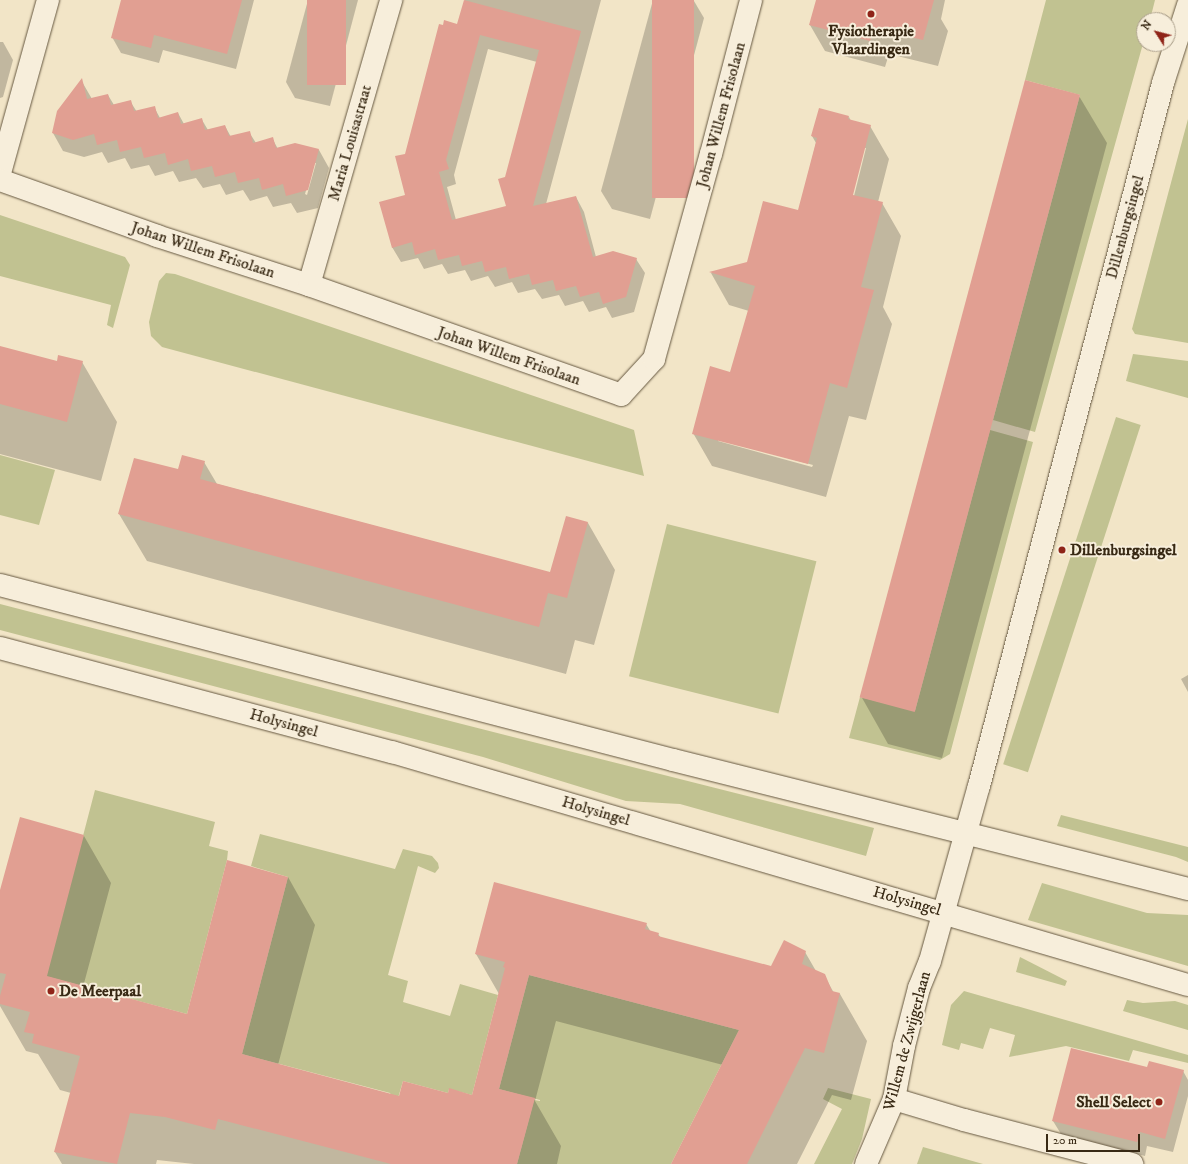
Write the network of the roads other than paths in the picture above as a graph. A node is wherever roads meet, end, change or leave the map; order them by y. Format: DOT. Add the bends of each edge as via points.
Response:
graph roads {
  1 [pos="48,0"];
  2 [pos="391,0"];
  3 [pos="751,0"];
  4 [pos="1188,5"];
  5 [pos="0,173"];
  6 [pos="0,180"];
  7 [pos="309,285"];
  8 [pos="0,585"];
  9 [pos="0,648"];
  10 [pos="966,834"];
  11 [pos="1188,889"];
  12 [pos="943,912"];
  13 [pos="930,961"];
  14 [pos="1188,984"];
  15 [pos="894,1099"];
  16 [pos="866,1164"];
  17 [pos="1132,1164"];
  1 -- 5 [label="street"];
  2 -- 7 [label="street, Maria Louisastraat"];
  3 -- 7 [label="street, Johan Willem Frisolaan" via="654,359 621,395"];
  4 -- 10 [label="street, Dillenburgsingel" via="1161,90"];
  6 -- 7 [label="street, Johan Willem Frisolaan" via="157,236"];
  8 -- 10 [label="street"];
  9 -- 12 [label="street, Holysingel" via="392,752"];
  10 -- 11 [label="street"];
  10 -- 12 [label="street, Dillenburgsingel"];
  12 -- 13 [label="street, Dillenburgsingel"];
  12 -- 14 [label="street, Holysingel"];
  13 -- 15 [label="street, Willem de Zwijgerlaan" via="919,988"];
  15 -- 16 [label="street, Willem de Zwijgerlaan"];
  15 -- 17 [label="street"];
}
